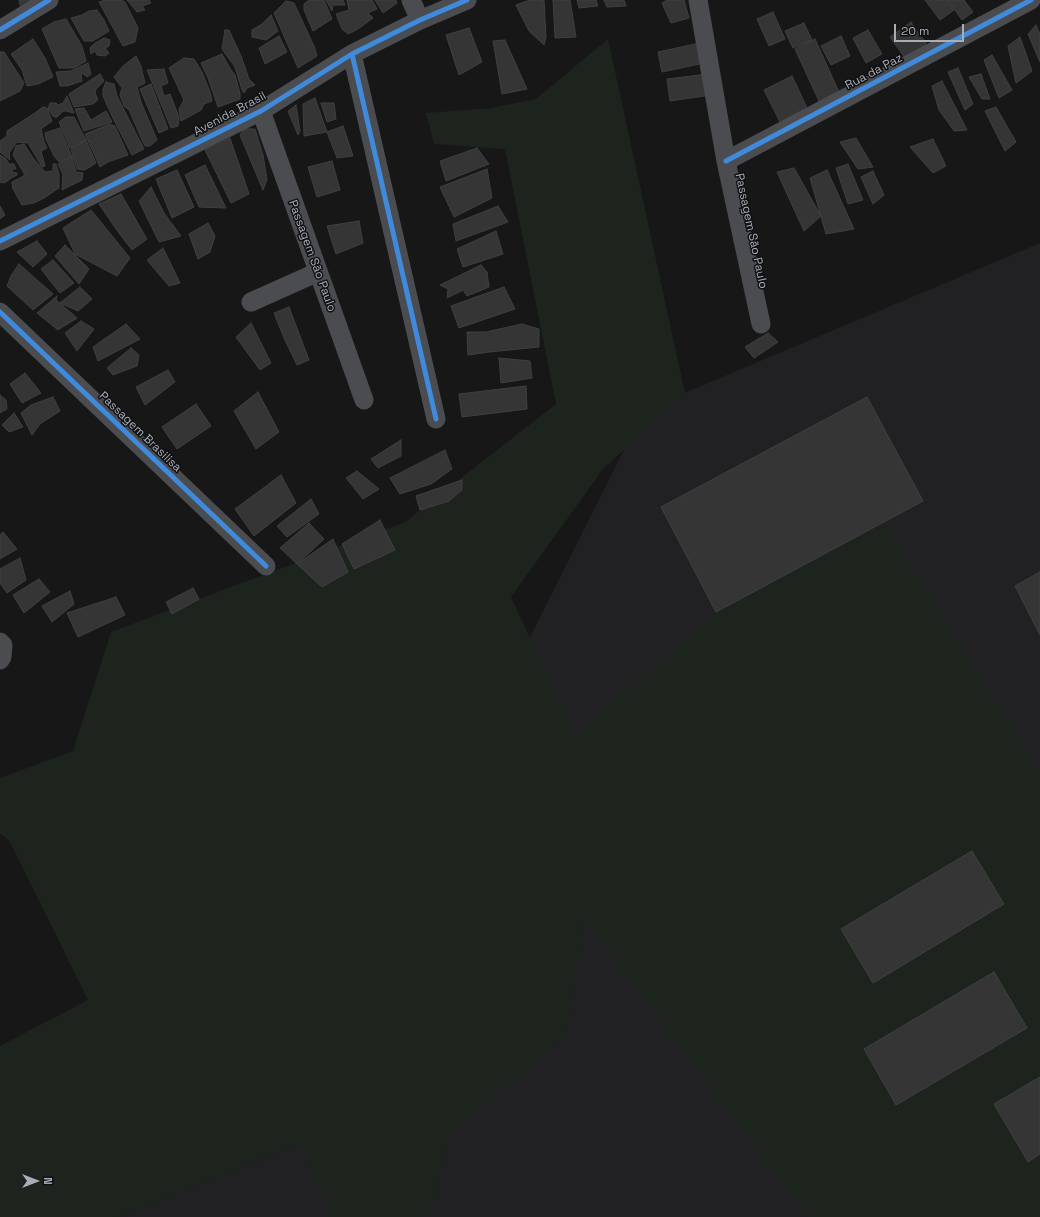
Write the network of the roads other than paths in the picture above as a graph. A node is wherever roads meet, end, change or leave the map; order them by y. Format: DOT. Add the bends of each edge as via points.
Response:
graph roads {
  1 [pos="49,0"];
  2 [pos="411,0"];
  3 [pos="467,0"];
  4 [pos="698,0"];
  5 [pos="1031,0"];
  6 [pos="420,20"];
  7 [pos="0,30"];
  8 [pos="352,54"];
  9 [pos="261,111"];
  10 [pos="726,161"];
  11 [pos="0,241"];
  12 [pos="318,272"];
  13 [pos="251,302"];
  14 [pos="0,312"];
  15 [pos="761,324"];
  16 [pos="364,400"];
  17 [pos="436,419"];
  18 [pos="266,566"];
  19 [pos="0,642"];
  20 [pos="0,660"];
  1 -- 7 [label="street"];
  2 -- 6 [label="street"];
  3 -- 6 [label="street, Avenida Brasil"];
  4 -- 10 [label="street, Passagem São Paulo"];
  5 -- 10 [label="street, Rua da Paz"];
  6 -- 8 [label="street, Avenida Brasil"];
  8 -- 9 [label="street, Avenida Brasil"];
  8 -- 17 [label="street"];
  9 -- 11 [label="street, Avenida Brasil"];
  9 -- 12 [label="street, Passagem São Paulo"];
  10 -- 15 [label="street, Passagem São Paulo"];
  12 -- 13 [label="street"];
  12 -- 16 [label="street, Passagem São Paulo"];
  14 -- 18 [label="street, Passagem Brasilisa"];
  19 -- 20 [label="street" via="3,645"];
}
